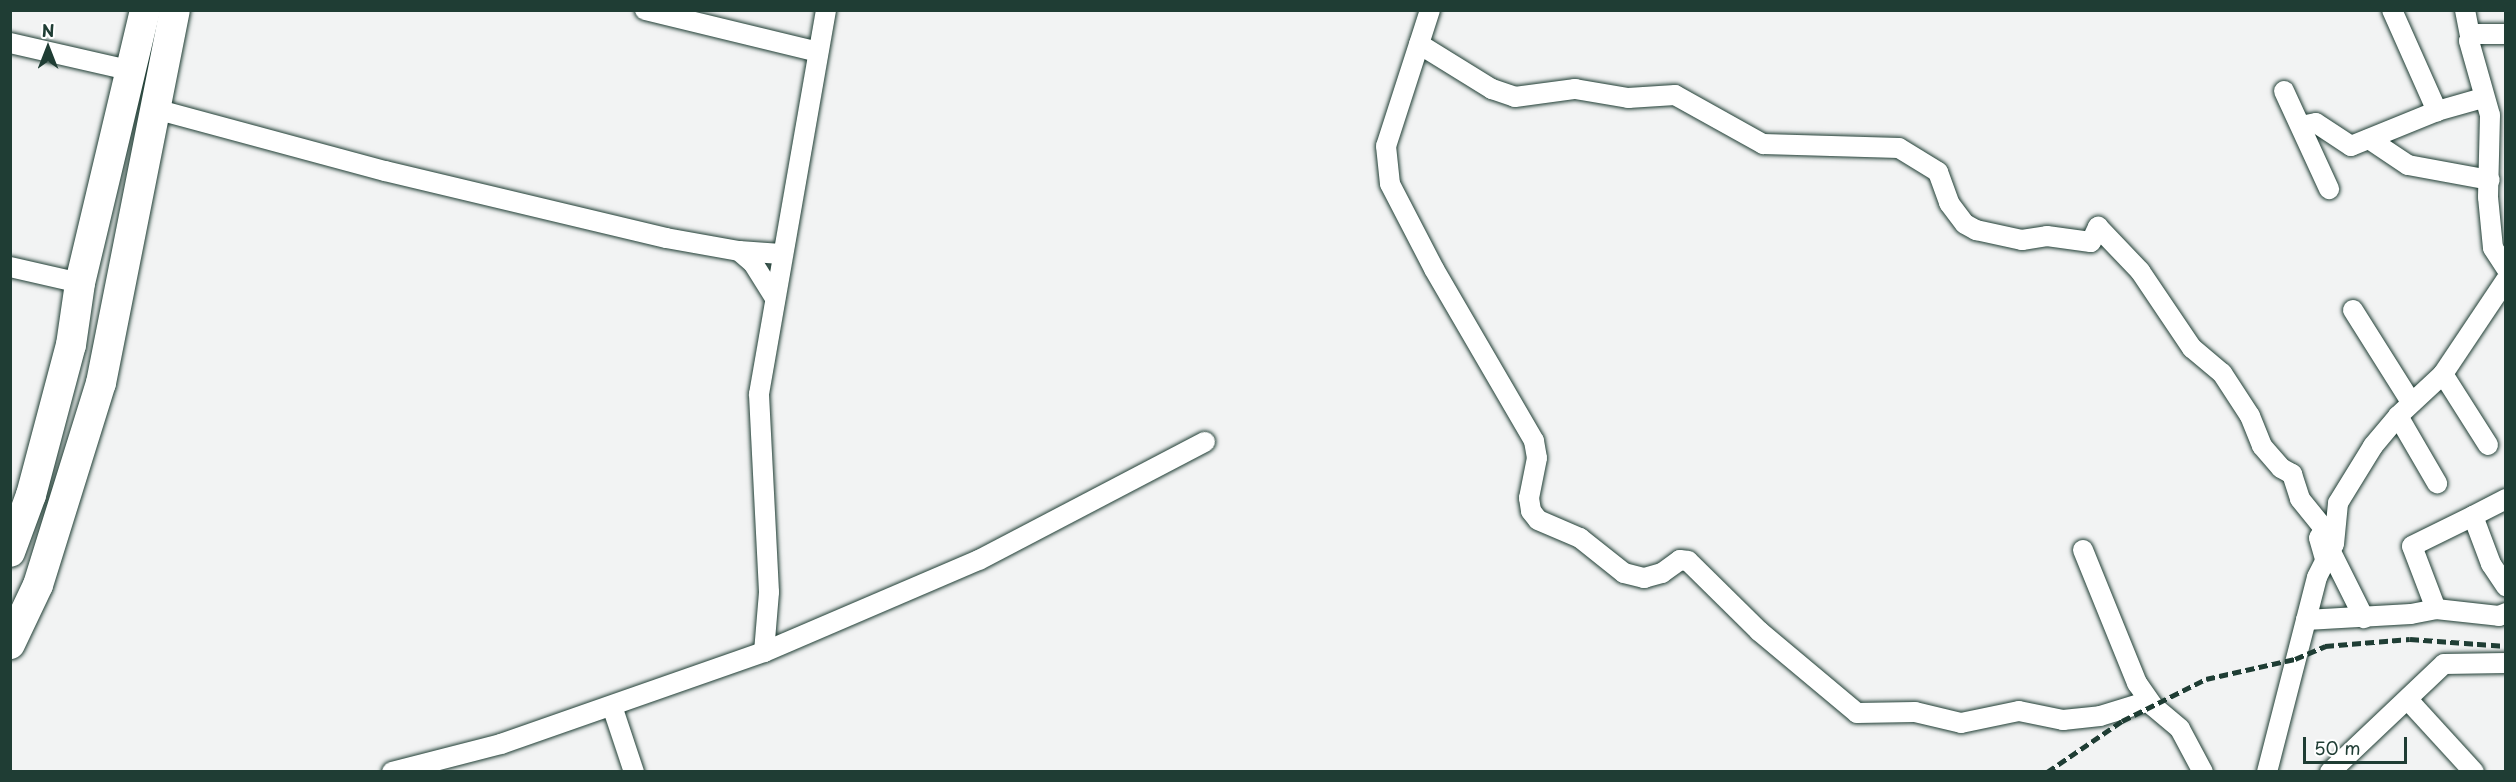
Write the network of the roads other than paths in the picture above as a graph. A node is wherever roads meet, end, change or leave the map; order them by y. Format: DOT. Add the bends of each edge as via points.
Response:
graph roads {
  1 [pos="145,10"];
  2 [pos="175,10"];
  3 [pos="645,10"];
  4 [pos="826,10"];
  5 [pos="1430,10"];
  6 [pos="2392,10"];
  7 [pos="2465,10"];
  8 [pos="2505,34"];
  9 [pos="2470,36"];
  10 [pos="10,43"];
  11 [pos="1419,44"];
  12 [pos="818,52"];
  13 [pos="133,71"];
  14 [pos="2284,91"];
  15 [pos="2483,98"];
  16 [pos="155,109"];
  17 [pos="2437,111"];
  18 [pos="2301,126"];
  19 [pos="2369,139"];
  20 [pos="2490,180"];
  21 [pos="2329,189"];
  22 [pos="739,251"];
  23 [pos="782,254"];
  24 [pos="10,267"];
  25 [pos="2505,279"];
  26 [pos="80,283"];
  27 [pos="774,296"];
  28 [pos="2353,310"];
  29 [pos="2443,374"];
  30 [pos="2404,409"];
  31 [pos="1205,442"];
  32 [pos="2488,445"];
  33 [pos="2437,483"];
  34 [pos="2505,499"];
  35 [pos="2473,516"];
  36 [pos="2083,550"];
  37 [pos="10,552"];
  38 [pos="2328,555"];
  39 [pos="2505,586"];
  40 [pos="2436,609"];
  41 [pos="2505,612"];
  42 [pos="2364,618"];
  43 [pos="2306,620"];
  44 [pos="10,644"];
  45 [pos="764,652"];
  46 [pos="2505,663"];
  47 [pos="2149,701"];
  48 [pos="2409,701"];
  49 [pos="612,706"];
  50 [pos="392,771"];
  51 [pos="634,771"];
  52 [pos="2203,771"];
  53 [pos="2267,771"];
  54 [pos="2330,771"];
  55 [pos="2474,771"];
  1 -- 13 [label="highway"];
  2 -- 16 [label="highway"];
  3 -- 12 [label="street"];
  4 -- 12 [label="street"];
  5 -- 11 [label="street"];
  6 -- 17 [label="street"];
  7 -- 9 [label="street"];
  8 -- 9 [label="street"];
  9 -- 15 [label="street"];
  10 -- 13 [label="street"];
  11 -- 38 [label="street" via="1492,89 1515,97 1575,89 1628,98 1675,95 1763,144 1899,148 1938,172 1949,203 1965,224 1976,230 2022,240 2047,236 2091,242 2098,226 2140,271 2192,348 2222,373 2269,455 2292,474 2300,499 2324,529 2319,538"];
  11 -- 47 [label="street" via="1386,146 1390,184 1434,269 1534,441 1537,458 1529,498 1531,511 1539,520 1585,542 1624,573 1644,578 1662,573 1680,560 1688,561 1759,631 1857,713 1915,712 1961,723 2019,711 2062,720 2100,716"];
  12 -- 23 [label="street"];
  13 -- 26 [label="highway"];
  14 -- 18 [label="street"];
  15 -- 17 [label="street"];
  15 -- 20 [label="street" via="2490,115"];
  16 -- 22 [label="street" via="464,190"];
  16 -- 44 [label="highway" via="101,383 38,585"];
  17 -- 19 [label="street"];
  18 -- 19 [label="street" via="2316,123 2345,145"];
  18 -- 21 [label="street"];
  19 -- 20 [label="street" via="2408,165"];
  20 -- 25 [label="street" via="2493,248"];
  22 -- 23 [label="street"];
  22 -- 27 [label="street" via="753,263"];
  23 -- 27 [label="street"];
  24 -- 26 [label="street"];
  25 -- 29 [label="street"];
  26 -- 37 [label="highway" via="71,345 54,415"];
  27 -- 45 [label="street" via="759,394 769,592"];
  28 -- 30 [label="street"];
  29 -- 30 [label="street"];
  29 -- 32 [label="street"];
  30 -- 33 [label="street"];
  30 -- 38 [label="street" via="2338,503"];
  31 -- 45 [label="street" via="979,560"];
  34 -- 35 [label="street"];
  35 -- 39 [label="street" via="2491,564"];
  35 -- 40 [label="street" via="2412,546"];
  36 -- 47 [label="street" via="2137,683"];
  38 -- 42 [label="street"];
  38 -- 43 [label="street"];
  40 -- 41 [label="street" via="2499,616"];
  40 -- 42 [label="street"];
  42 -- 43 [label="street"];
  43 -- 53 [label="street"];
  45 -- 49 [label="street"];
  46 -- 48 [label="street" via="2444,664"];
  47 -- 52 [label="street" via="2180,729"];
  48 -- 54 [label="street"];
  48 -- 55 [label="street"];
  49 -- 50 [label="street" via="501,744"];
  49 -- 51 [label="street"];
}
